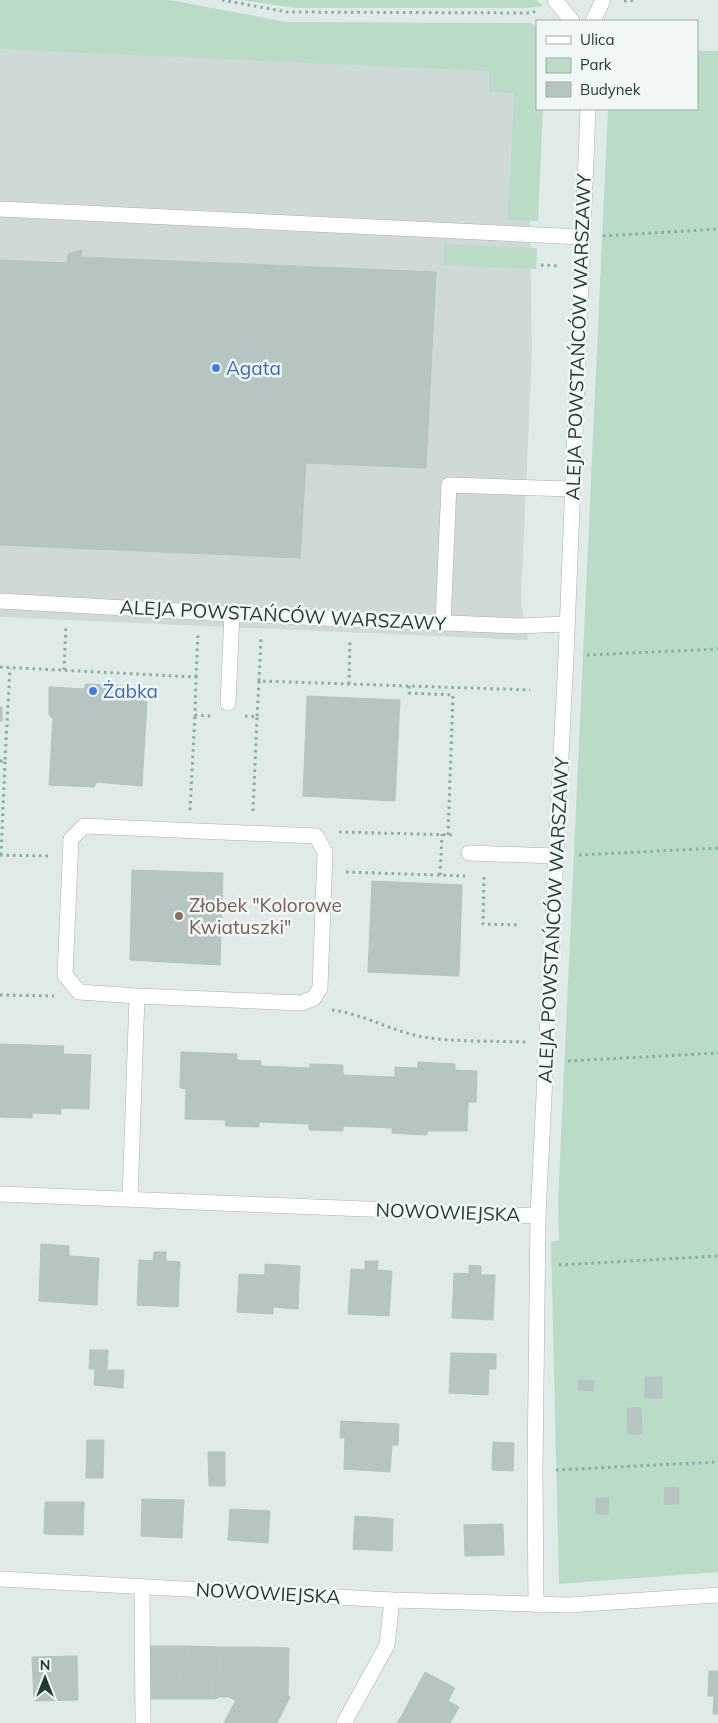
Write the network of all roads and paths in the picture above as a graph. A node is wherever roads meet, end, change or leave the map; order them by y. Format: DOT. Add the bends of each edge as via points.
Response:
graph roads {
  1 [pos="222,0"];
  2 [pos="555,0"];
  3 [pos="603,0"];
  4 [pos="621,0"];
  5 [pos="634,0"];
  6 [pos="571,20"];
  7 [pos="593,20"];
  8 [pos="588,110"];
  9 [pos="0,209"];
  10 [pos="718,229"];
  11 [pos="583,237"];
  12 [pos="571,490"];
  13 [pos="0,601"];
  14 [pos="232,614"];
  15 [pos="443,622"];
  16 [pos="566,624"];
  17 [pos="718,648"];
  18 [pos="64,652"];
  19 [pos="566,656"];
  20 [pos="197,658"];
  21 [pos="260,661"];
  22 [pos="350,666"];
  23 [pos="0,668"];
  24 [pos="10,668"];
  25 [pos="64,670"];
  26 [pos="196,677"];
  27 [pos="259,681"];
  28 [pos="349,684"];
  29 [pos="409,686"];
  30 [pos="530,690"];
  31 [pos="228,702"];
  32 [pos="195,715"];
  33 [pos="212,716"];
  34 [pos="239,716"];
  35 [pos="257,717"];
  36 [pos="0,761"];
  37 [pos="5,761"];
  38 [pos="190,831"];
  39 [pos="252,834"];
  40 [pos="442,834"];
  41 [pos="448,835"];
  42 [pos="457,835"];
  43 [pos="316,836"];
  44 [pos="718,848"];
  45 [pos="469,853"];
  46 [pos="1,855"];
  47 [pos="555,856"];
  48 [pos="70,857"];
  49 [pos="324,872"];
  50 [pos="440,875"];
  51 [pos="467,876"];
  52 [pos="476,877"];
  53 [pos="520,925"];
  54 [pos="79,992"];
  55 [pos="0,995"];
  56 [pos="137,996"];
  57 [pos="302,1003"];
  58 [pos="492,1040"];
  59 [pos="718,1053"];
  60 [pos="547,1062"];
  61 [pos="0,1194"];
  62 [pos="130,1199"];
  63 [pos="538,1216"];
  64 [pos="718,1256"];
  65 [pos="536,1266"];
  66 [pos="718,1462"];
  67 [pos="535,1471"];
  68 [pos="0,1579"];
  69 [pos="142,1587"];
  70 [pos="718,1595"];
  71 [pos="392,1600"];
  72 [pos="536,1604"];
  73 [pos="143,1723"];
  74 [pos="344,1723"];
  1 -- 2 [label="path" via="287,12 509,13 547,9"];
  2 -- 6 [label="street"];
  3 -- 7 [label="street"];
  4 -- 5 [label="path"];
  8 -- 11 [label="street, ALEJA POWSTAŃCÓW WARSZAWY"];
  9 -- 11 [label="street"];
  10 -- 11 [label="path"];
  11 -- 12 [label="street, ALEJA POWSTAŃCÓW WARSZAWY"];
  12 -- 15 [label="street" via="449,485"];
  12 -- 16 [label="street, ALEJA POWSTAŃCÓW WARSZAWY"];
  13 -- 14 [label="street, ALEJA POWSTAŃCÓW WARSZAWY"];
  14 -- 15 [label="street, ALEJA POWSTAŃCÓW WARSZAWY"];
  14 -- 31 [label="street"];
  15 -- 16 [label="street, ALEJA POWSTAŃCÓW WARSZAWY" via="519,626"];
  16 -- 19 [label="street, ALEJA POWSTAŃCÓW WARSZAWY"];
  17 -- 19 [label="path"];
  18 -- 25 [label="path"];
  19 -- 47 [label="street, ALEJA POWSTAŃCÓW WARSZAWY"];
  20 -- 26 [label="path"];
  21 -- 27 [label="path"];
  22 -- 28 [label="path"];
  23 -- 24 [label="path"];
  24 -- 25 [label="path"];
  24 -- 37 [label="path"];
  25 -- 26 [label="path"];
  26 -- 32 [label="path"];
  27 -- 28 [label="path"];
  27 -- 35 [label="path"];
  28 -- 29 [label="path"];
  29 -- 30 [label="path"];
  29 -- 41 [label="path" via="409,693 453,695"];
  32 -- 33 [label="path"];
  32 -- 38 [label="path"];
  34 -- 35 [label="path"];
  35 -- 39 [label="path"];
  36 -- 37 [label="path"];
  37 -- 46 [label="path"];
  38 -- 39 [label="street"];
  38 -- 48 [label="street" via="84,826 70,839"];
  39 -- 43 [label="street"];
  40 -- 41 [label="path"];
  40 -- 43 [label="path" via="338,832"];
  40 -- 50 [label="path"];
  41 -- 42 [label="path"];
  43 -- 49 [label="street" via="325,852"];
  44 -- 47 [label="path"];
  45 -- 47 [label="street"];
  46 -- 48 [label="path"];
  47 -- 60 [label="street, ALEJA POWSTAŃCÓW WARSZAWY"];
  48 -- 54 [label="street" via="65,975"];
  49 -- 50 [label="path"];
  49 -- 57 [label="street" via="320,988 314,998"];
  50 -- 51 [label="path"];
  52 -- 53 [label="path" via="485,877 483,924"];
  54 -- 55 [label="path" via="52,997"];
  54 -- 56 [label="street"];
  56 -- 57 [label="street"];
  56 -- 62 [label="street"];
  57 -- 58 [label="path" via="349,1012 392,1030 425,1037"];
  59 -- 60 [label="path"];
  60 -- 63 [label="street, ALEJA POWSTAŃCÓW WARSZAWY"];
  61 -- 62 [label="street, NOWOWIEJSKA"];
  62 -- 63 [label="street, NOWOWIEJSKA"];
  63 -- 65 [label="street, NOWOWIEJSKA"];
  64 -- 65 [label="path"];
  65 -- 67 [label="street, NOWOWIEJSKA"];
  66 -- 67 [label="path"];
  67 -- 72 [label="street, NOWOWIEJSKA"];
  68 -- 69 [label="street, NOWOWIEJSKA"];
  69 -- 71 [label="street, NOWOWIEJSKA"];
  69 -- 73 [label="street"];
  70 -- 72 [label="street, NOWOWIEJSKA" via="604,1604"];
  71 -- 72 [label="street, NOWOWIEJSKA"];
  71 -- 74 [label="street" via="387,1645"];
}
